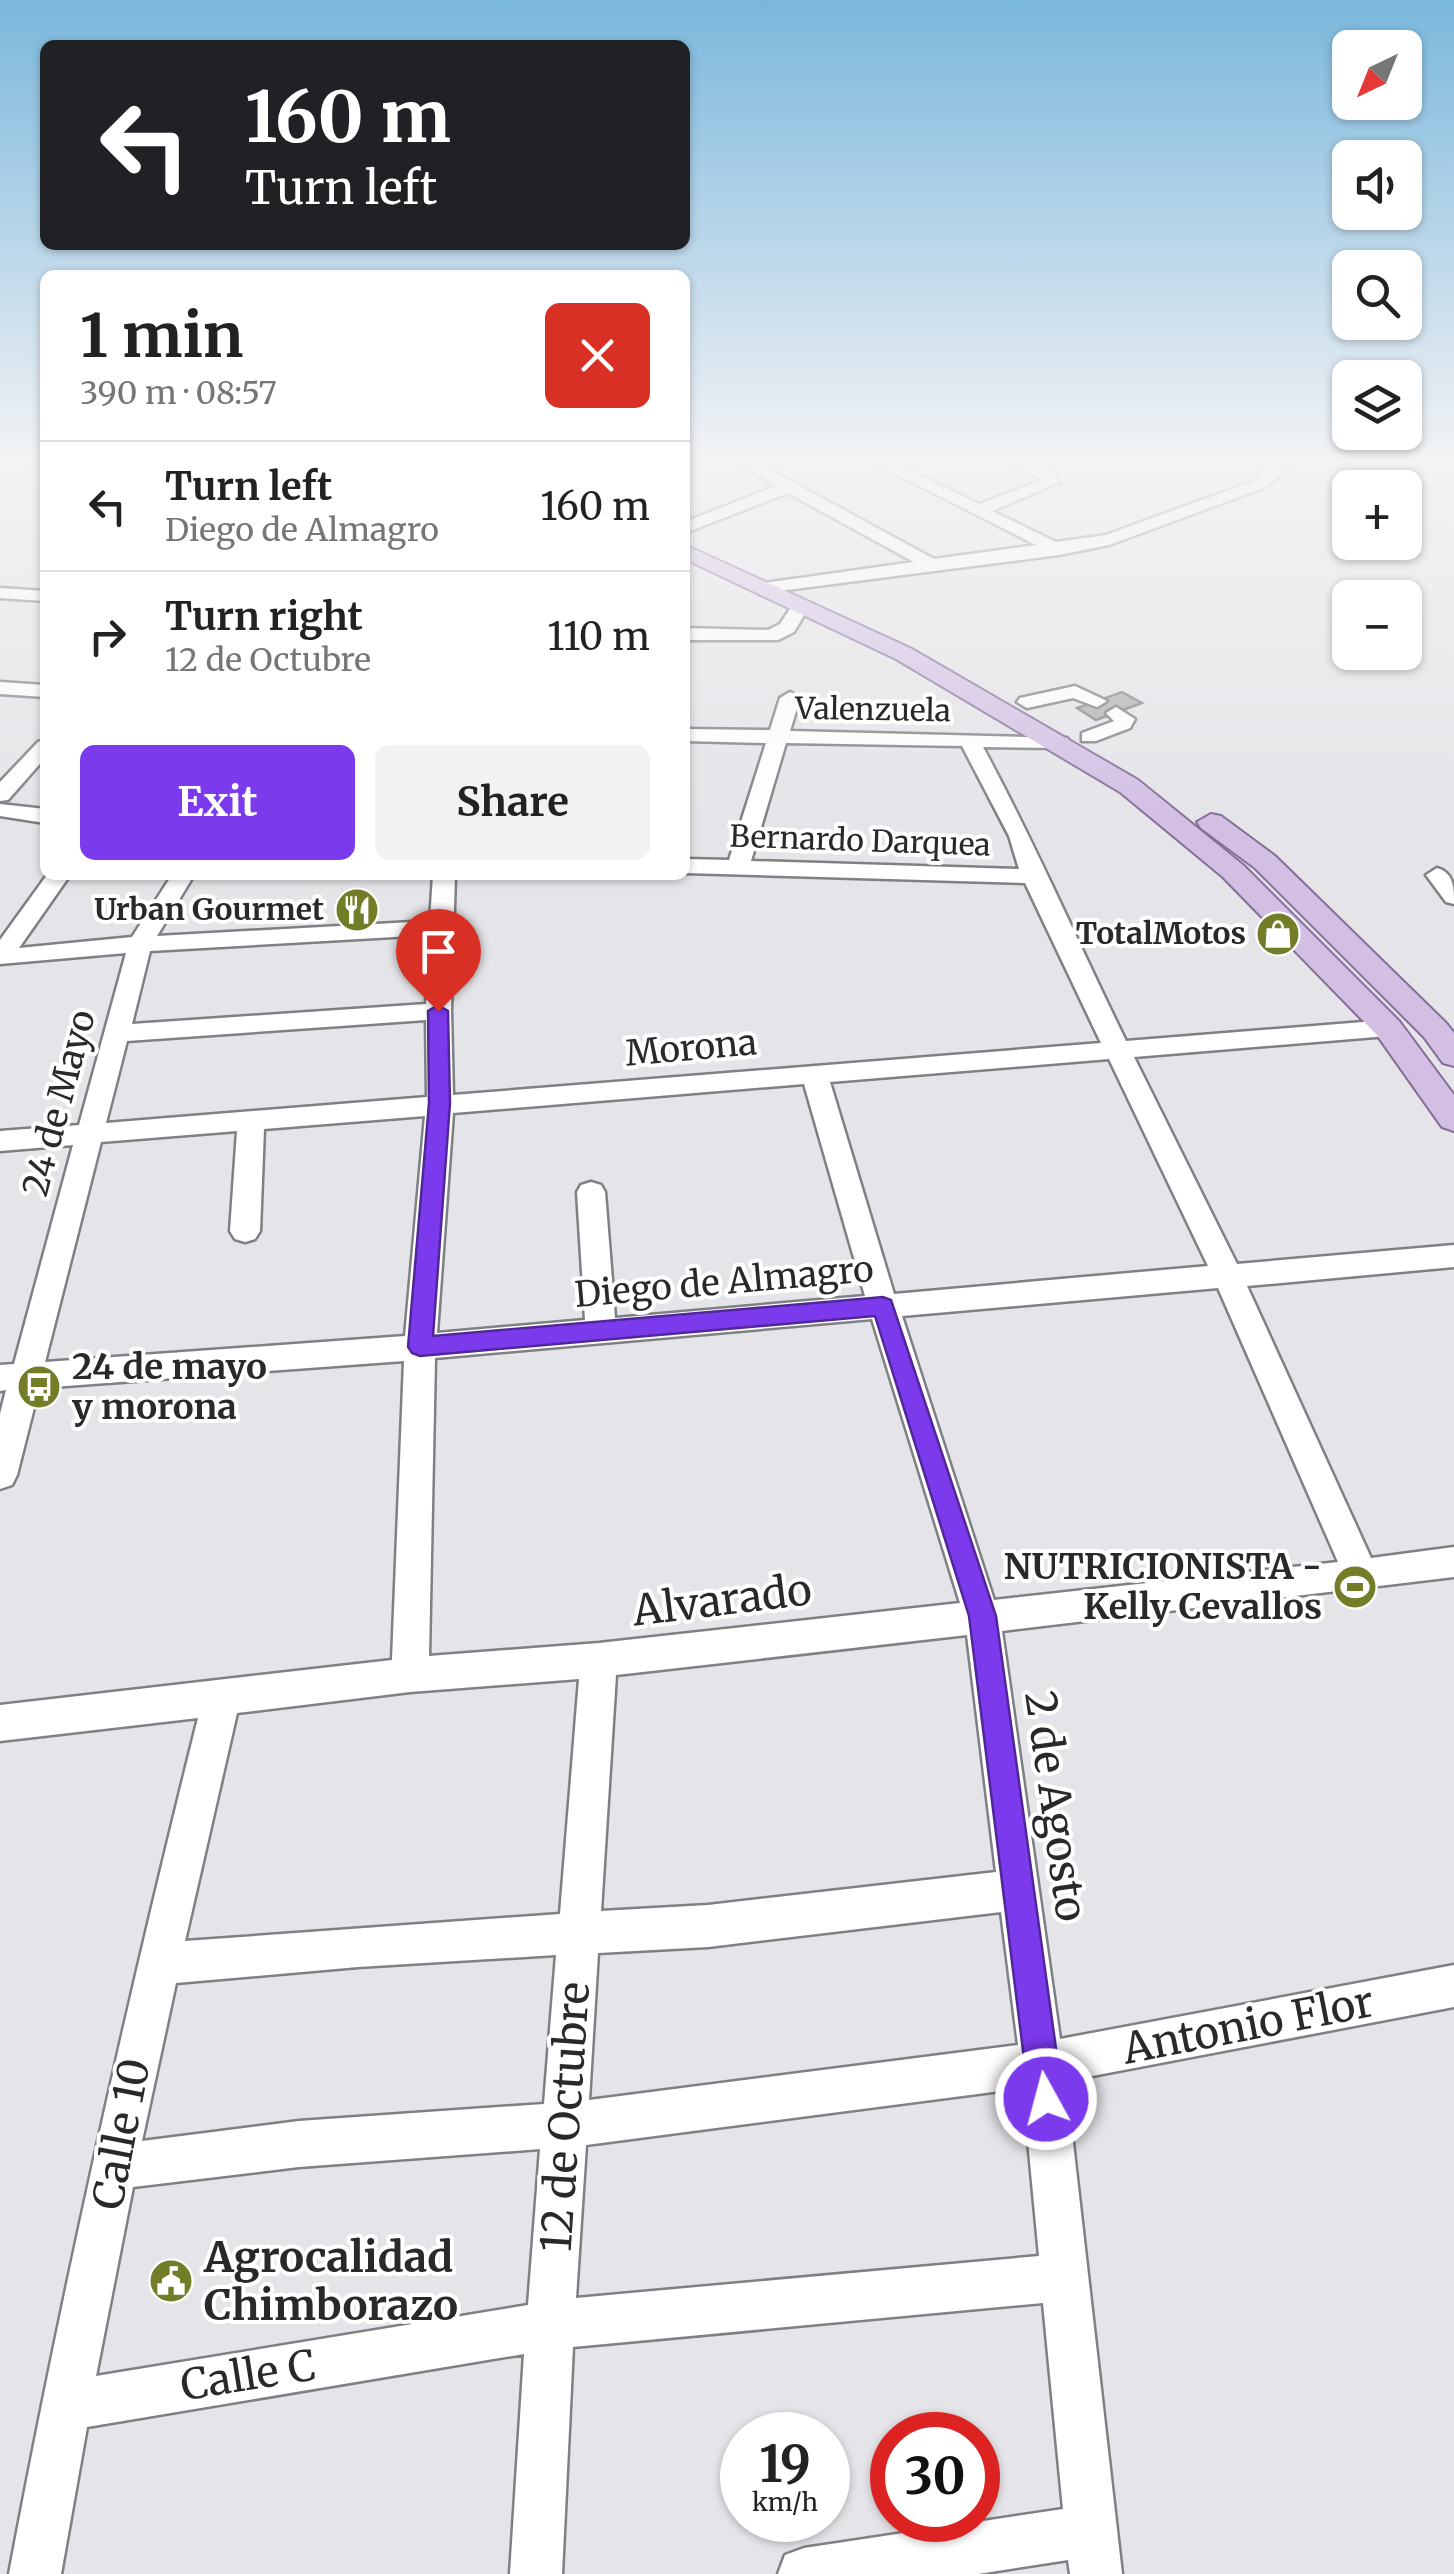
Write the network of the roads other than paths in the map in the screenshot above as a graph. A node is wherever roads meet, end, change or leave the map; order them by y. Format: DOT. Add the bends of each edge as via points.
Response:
graph roads {
  1 [pos="756,578"];
  2 [pos="762,578"];
  3 [pos="828,578"];
  4 [pos="774,585"];
  5 [pos="0,593"];
  6 [pos="40,596"];
  7 [pos="800,607"];
  8 [pos="690,634"];
  9 [pos="0,688"];
  10 [pos="40,691"];
  11 [pos="790,698"];
  12 [pos="1097,701"];
  13 [pos="1027,702"];
  14 [pos="1116,713"];
  15 [pos="690,735"];
  16 [pos="1089,737"];
  17 [pos="777,738"];
  18 [pos="970,742"];
  19 [pos="1060,742"];
  20 [pos="40,751"];
  21 [pos="0,795"];
  22 [pos="0,810"];
  23 [pos="40,815"];
  24 [pos="690,866"];
  25 [pos="738,867"];
  26 [pos="1437,875"];
  27 [pos="1033,876"];
  28 [pos="55,880"];
  29 [pos="179,880"];
  30 [pos="444,880"];
  31 [pos="1454,897"];
  32 [pos="444,927"];
  33 [pos="140,944"];
  34 [pos="0,958"];
  35 [pos="438,1011"];
  36 [pos="1388,1028"];
  37 [pos="1444,1030"];
  38 [pos="116,1033"];
  39 [pos="1121,1051"];
  40 [pos="1454,1054"];
  41 [pos="814,1073"];
  42 [pos="440,1103"];
  43 [pos="251,1120"];
  44 [pos="1454,1120"];
  45 [pos="89,1136"];
  46 [pos="0,1141"];
  47 [pos="591,1192"];
  48 [pos="244,1231"];
  49 [pos="1454,1256"];
  50 [pos="1228,1276"];
  51 [pos="883,1306"];
  52 [pos="600,1331"];
  53 [pos="420,1347"];
  54 [pos="13,1377"];
  55 [pos="0,1475"];
  56 [pos="1454,1562"];
  57 [pos="1360,1575"];
  58 [pos="982,1616"];
  59 [pos="599,1660"];
  60 [pos="410,1675"];
  61 [pos="222,1698"];
  62 [pos="0,1723"];
  63 [pos="1019,1890"];
  64 [pos="579,1935"];
  65 [pos="157,1964"];
  66 [pos="1454,1986"];
  67 [pos="1042,2064"];
  68 [pos="565,2125"];
  69 [pos="114,2166"];
  70 [pos="1065,2277"];
  71 [pos="550,2325"];
  72 [pos="65,2406"];
  73 [pos="1094,2552"];
  74 [pos="35,2574"];
  75 [pos="536,2574"];
  76 [pos="804,2574"];
  1 -- 4 [label="main road"];
  2 -- 4 [label="main road"];
  3 -- 4 [label="street"];
  4 -- 7 [label="main road"];
  4 -- 13 [label="main road" via="924,646"];
  5 -- 6 [label="street"];
  7 -- 8 [label="street" via="787,628 771,636"];
  7 -- 19 [label="main road" via="904,654"];
  9 -- 10 [label="street"];
  11 -- 17 [label="street"];
  12 -- 13 [label="street" via="1076,692"];
  13 -- 16 [label="main road"];
  14 -- 16 [label="street" via="1123,724"];
  15 -- 17 [label="street, Valenzuela"];
  16 -- 37 [label="main road" via="1265,862"];
  17 -- 18 [label="street, Valenzuela"];
  17 -- 25 [label="street"];
  18 -- 19 [label="street, Valenzuela"];
  18 -- 27 [label="street" via="1020,836"];
  19 -- 36 [label="main road" via="1129,786 1233,870"];
  20 -- 21 [label="street"];
  22 -- 23 [label="street"];
  24 -- 25 [label="street, Bernardo Darquea"];
  25 -- 27 [label="street, Bernardo Darquea"];
  26 -- 31 [label="street"];
  27 -- 39 [label="street"];
  28 -- 34 [label="street"];
  29 -- 33 [label="street, 24 de Mayo"];
  30 -- 32 [label="street"];
  32 -- 33 [label="street"];
  32 -- 35 [label="street"];
  33 -- 34 [label="street"];
  33 -- 38 [label="street, 24 de Mayo"];
  35 -- 38 [label="street"];
  35 -- 42 [label="street"];
  36 -- 39 [label="street, Morona"];
  36 -- 44 [label="main road"];
  37 -- 40 [label="main road"];
  38 -- 45 [label="street, 24 de Mayo"];
  39 -- 41 [label="street, Morona"];
  39 -- 50 [label="street"];
  41 -- 42 [label="street, Morona"];
  41 -- 51 [label="street, 2 de Agosto"];
  42 -- 43 [label="street, Morona"];
  42 -- 53 [label="street"];
  43 -- 45 [label="street, Morona"];
  43 -- 48 [label="street"];
  45 -- 46 [label="street, Morona"];
  45 -- 54 [label="street, 24 de Mayo"];
  47 -- 52 [label="street"];
  49 -- 50 [label="street, Diego de Almagro"];
  50 -- 51 [label="street, Diego de Almagro"];
  50 -- 57 [label="street"];
  51 -- 52 [label="street, Diego de Almagro"];
  51 -- 58 [label="street, 2 de Agosto"];
  52 -- 53 [label="street, Diego de Almagro"];
  53 -- 54 [label="street, Diego de Almagro"];
  53 -- 60 [label="street"];
  54 -- 55 [label="street, 24 de Mayo"];
  56 -- 57 [label="street, Alvarado"];
  57 -- 58 [label="street, Alvarado"];
  58 -- 59 [label="street, Alvarado"];
  58 -- 63 [label="street, 2 de Agosto"];
  59 -- 60 [label="street, Alvarado"];
  59 -- 64 [label="street, 12 de Octubre"];
  60 -- 61 [label="street, Alvarado"];
  61 -- 62 [label="street, Alvarado"];
  61 -- 65 [label="street, Calle 10"];
  63 -- 64 [label="street"];
  63 -- 67 [label="street, 2 de Agosto"];
  64 -- 65 [label="street"];
  64 -- 68 [label="street, 12 de Octubre"];
  65 -- 69 [label="street, Calle 10"];
  66 -- 67 [label="street, Antonio Flor"];
  67 -- 68 [label="street, Antonio Flor"];
  67 -- 70 [label="street, 2 de Agosto"];
  68 -- 69 [label="street, Antonio Flor" via="298,2144"];
  68 -- 71 [label="street, 12 de Octubre"];
  69 -- 72 [label="street, Calle 10"];
  70 -- 71 [label="street, Calle C"];
  70 -- 73 [label="street, 2 de Agosto"];
  71 -- 72 [label="street, Calle C"];
  71 -- 75 [label="street, 12 de Octubre"];
  72 -- 74 [label="street, Calle 10"];
  73 -- 76 [label="street"];
}
